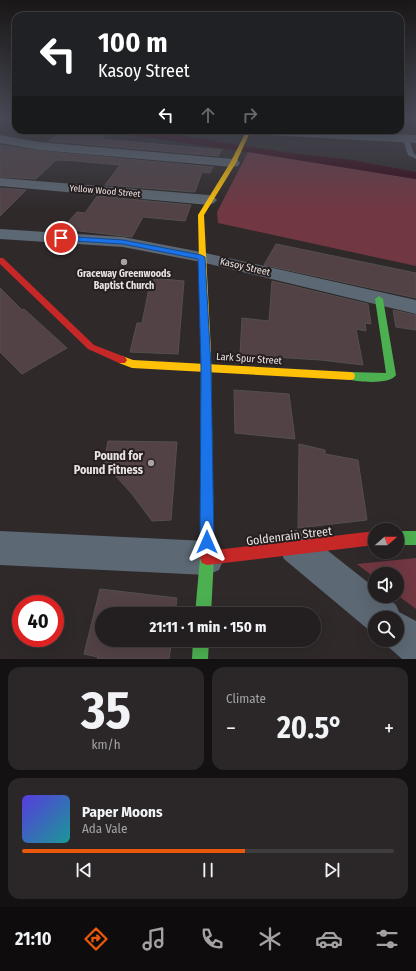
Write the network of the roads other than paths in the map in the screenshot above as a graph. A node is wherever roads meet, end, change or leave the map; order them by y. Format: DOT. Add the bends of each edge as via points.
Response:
graph roads {
  1 [pos="84,149"];
  2 [pos="240,149"];
  3 [pos="411,149"];
  4 [pos="416,157"];
  5 [pos="236,158"];
  6 [pos="0,182"];
  7 [pos="209,200"];
  8 [pos="0,234"];
  9 [pos="201,257"];
  10 [pos="0,260"];
  11 [pos="379,299"];
  12 [pos="416,307"];
  13 [pos="206,367"];
  14 [pos="404,538"];
  15 [pos="416,538"];
  16 [pos="368,539"];
  17 [pos="296,547"];
  18 [pos="0,548"];
  19 [pos="207,558"];
  20 [pos="204,607"];
  21 [pos="374,611"];
  22 [pos="404,636"];
  23 [pos="416,645"];
  24 [pos="201,647"];
  25 [pos="200,659"];
  1 -- 5 [label="street"];
  2 -- 5 [label="street"];
  3 -- 4 [label="lane" via="411,155"];
  5 -- 7 [label="street"];
  6 -- 7 [label="street, Yellow Wood Street"];
  7 -- 9 [label="street" via="201,215"];
  8 -- 9 [label="street, Kasoy Street" via="123,242"];
  9 -- 11 [label="street, Kasoy Street"];
  9 -- 13 [label="street"];
  10 -- 13 [label="street, Lark Spur Street" via="91,347 132,364"];
  11 -- 12 [label="street, Kasoy Street"];
  11 -- 13 [label="street, Lark Spur Street" via="391,375 385,378"];
  13 -- 19 [label="street"];
  14 -- 15 [label="street"];
  16 -- 17 [label="street, Goldenrain Street"];
  17 -- 19 [label="street, Goldenrain Street"];
  17 -- 21 [label="street"];
  18 -- 19 [label="street"];
  19 -- 20 [label="street"];
  22 -- 23 [label="street"];
  24 -- 25 [label="street"];
}
